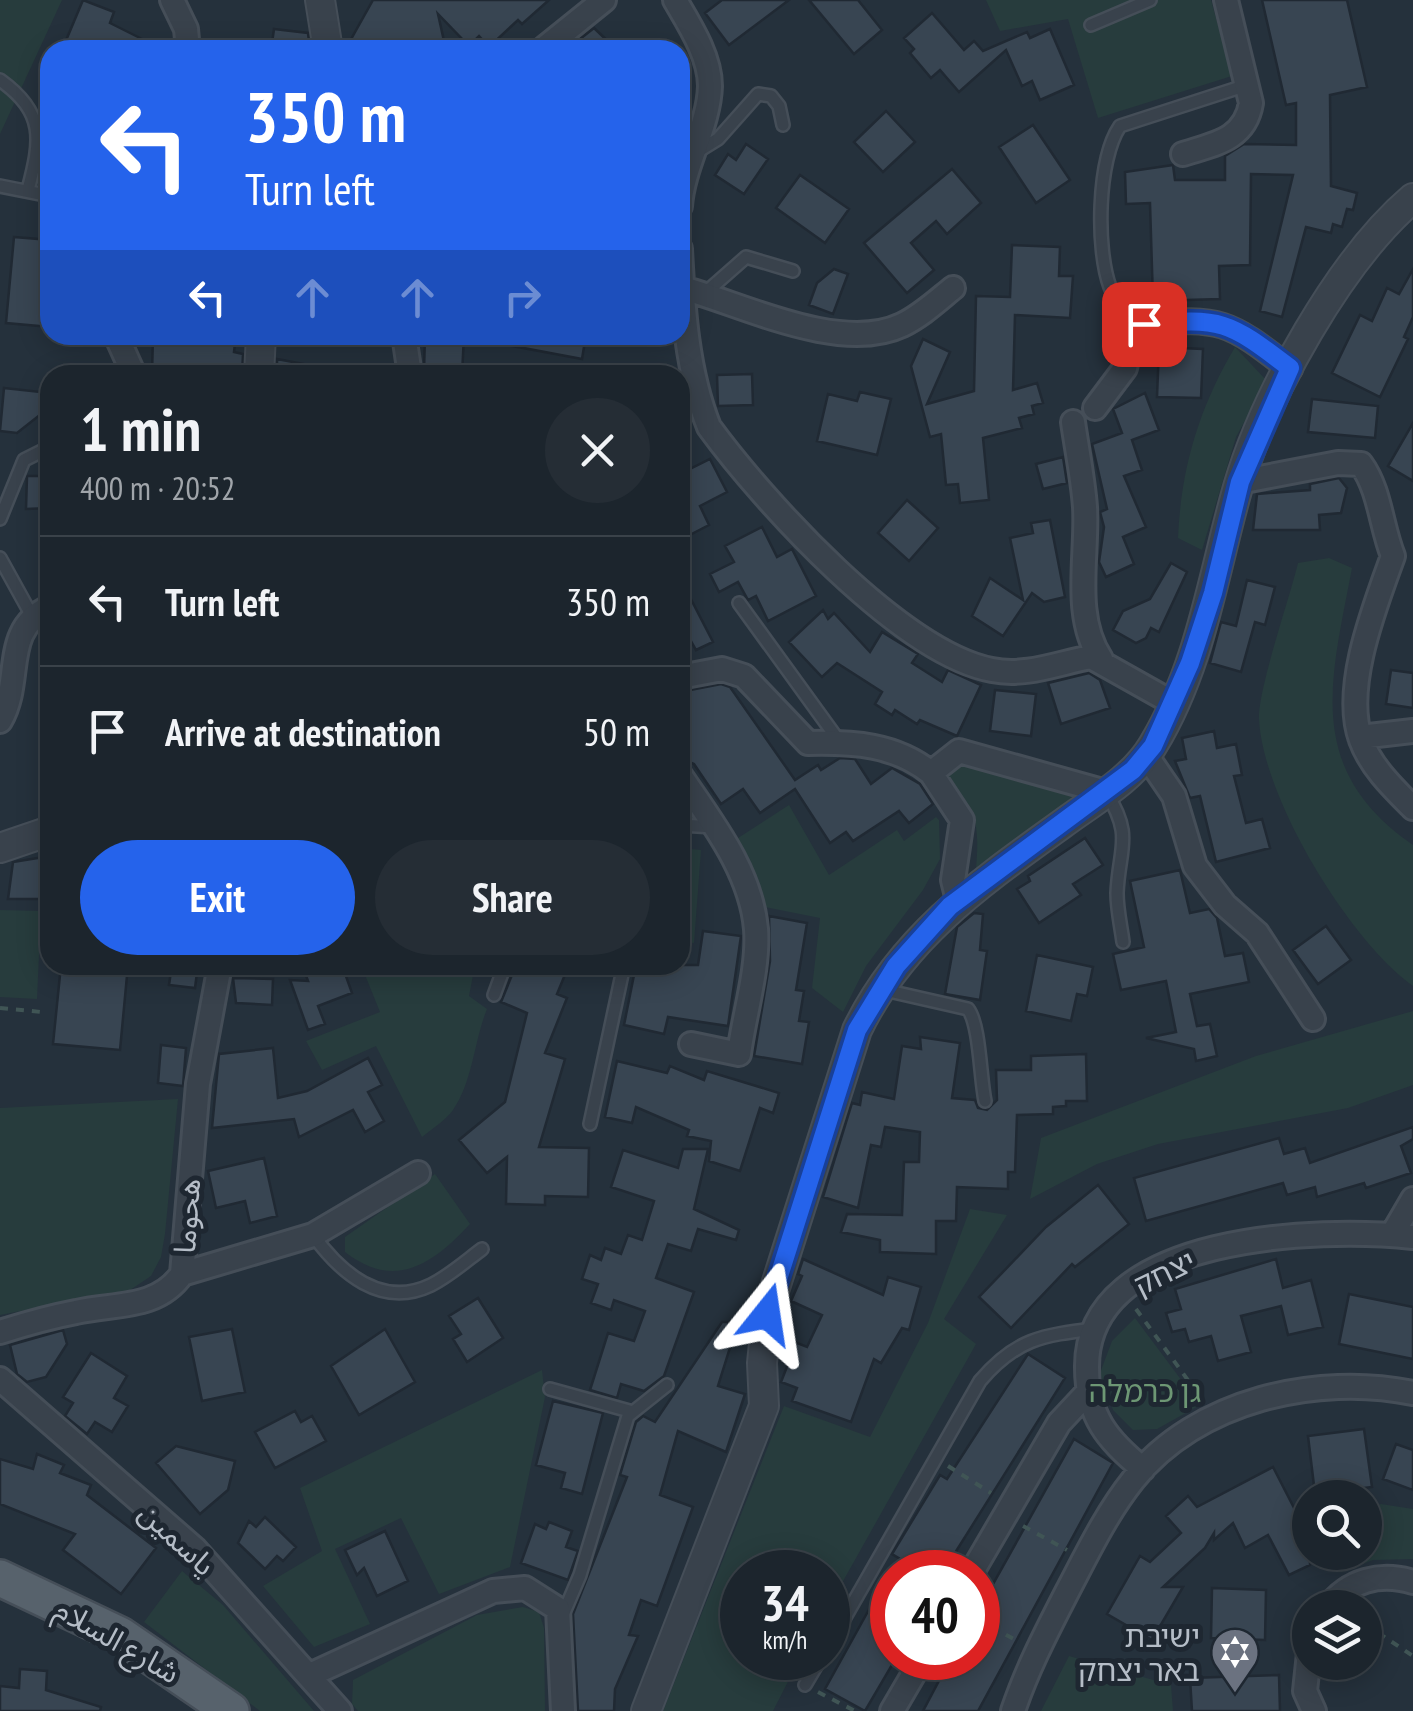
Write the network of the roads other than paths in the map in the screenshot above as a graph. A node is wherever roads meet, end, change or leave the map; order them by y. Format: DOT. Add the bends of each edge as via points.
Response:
graph roads {
  1 [pos="172,0"];
  2 [pos="320,0"];
  3 [pos="604,0"];
  4 [pos="675,0"];
  5 [pos="1150,0"];
  6 [pos="1226,0"];
  7 [pos="1090,25"];
  8 [pos="187,40"];
  9 [pos="326,40"];
  10 [pos="554,40"];
  11 [pos="0,80"];
  12 [pos="1247,85"];
  13 [pos="783,125"];
  14 [pos="690,150"];
  15 [pos="1182,154"];
  16 [pos="690,156"];
  17 [pos="0,186"];
  18 [pos="28,190"];
  19 [pos="40,193"];
  20 [pos="1413,198"];
  21 [pos="793,271"];
  22 [pos="690,281"];
  23 [pos="953,288"];
  24 [pos="693,291"];
  25 [pos="1134,328"];
  26 [pos="1290,368"];
  27 [pos="1095,408"];
  28 [pos="1073,422"];
  29 [pos="40,452"];
  30 [pos="1240,482"];
  31 [pos="0,519"];
  32 [pos="1403,550"];
  33 [pos="0,558"];
  34 [pos="739,603"];
  35 [pos="40,610"];
  36 [pos="40,612"];
  37 [pos="1101,659"];
  38 [pos="690,675"];
  39 [pos="1172,703"];
  40 [pos="0,721"];
  41 [pos="1413,731"];
  42 [pos="1360,738"];
  43 [pos="840,742"];
  44 [pos="1146,755"];
  45 [pos="931,773"];
  46 [pos="690,790"];
  47 [pos="1106,792"];
  48 [pos="1413,808"];
  49 [pos="690,825"];
  50 [pos="714,826"];
  51 [pos="40,834"];
  52 [pos="0,848"];
  53 [pos="958,900"];
  54 [pos="1124,942"];
  55 [pos="218,975"];
  56 [pos="501,975"];
  57 [pos="622,975"];
  58 [pos="880,989"];
  59 [pos="494,995"];
  60 [pos="1313,1019"];
  61 [pos="691,1044"];
  62 [pos="986,1101"];
  63 [pos="590,1124"];
  64 [pos="418,1173"];
  65 [pos="1413,1199"];
  66 [pos="313,1235"];
  67 [pos="1403,1236"];
  68 [pos="482,1249"];
  69 [pos="182,1274"];
  70 [pos="1095,1329"];
  71 [pos="0,1332"];
  72 [pos="0,1379"];
  73 [pos="667,1385"];
  74 [pos="550,1389"];
  75 [pos="1087,1393"];
  76 [pos="1413,1393"];
  77 [pos="634,1412"];
  78 [pos="1144,1469"];
  79 [pos="985,1550"];
  80 [pos="0,1578"];
  81 [pos="1413,1582"];
  82 [pos="1346,1590"];
  83 [pos="850,1608"];
  84 [pos="560,1621"];
  85 [pos="310,1675"];
  86 [pos="809,1680"];
  87 [pos="910,1680"];
  88 [pos="1307,1680"];
  89 [pos="806,1685"];
  90 [pos="231,1711"];
  91 [pos="340,1711"];
  92 [pos="563,1711"];
  93 [pos="646,1711"];
  94 [pos="892,1711"];
  95 [pos="1013,1711"];
  96 [pos="1314,1711"];
  1 -- 8 [label="street"];
  2 -- 9 [label="street"];
  3 -- 10 [label="street"];
  4 -- 14 [label="street" via="710,84"];
  5 -- 7 [label="lane"];
  6 -- 12 [label="street"];
  11 -- 18 [label="lane" via="33,116 39,140"];
  12 -- 15 [label="street" via="1251,103 1242,130"];
  12 -- 25 [label="lane" via="1120,126 1112,138 1102,192 1102,258 1111,291"];
  13 -- 16 [label="lane" via="771,96 758,94 718,139"];
  17 -- 18 [label="lane"];
  18 -- 19 [label="lane"];
  20 -- 26 [label="street" via="1359,254"];
  21 -- 24 [label="lane" via="746,257"];
  22 -- 24 [label="street"];
  23 -- 24 [label="street" via="900,326 870,334 764,316"];
  24 -- 37 [label="street" via="699,400 710,427 879,610 930,643 992,670"];
  25 -- 26 [label="street" via="1220,321"];
  25 -- 27 [label="street" via="1124,368"];
  26 -- 30 [label="street"];
  28 -- 37 [label="street" via="1086,510 1087,618"];
  29 -- 31 [label="lane" via="24,460"];
  30 -- 32 [label="street" via="1361,464 1374,481 1381,527"];
  30 -- 39 [label="street" via="1203,628"];
  32 -- 42 [label="street" via="1368,626 1356,705"];
  33 -- 35 [label="lane"];
  34 -- 43 [label="lane"];
  36 -- 40 [label="street" via="13,649 14,687"];
  37 -- 39 [label="street"];
  38 -- 43 [label="street" via="722,669 744,676 808,743"];
  39 -- 44 [label="street"];
  41 -- 42 [label="street"];
  42 -- 48 [label="street" via="1374,766"];
  43 -- 45 [label="street" via="909,755"];
  44 -- 47 [label="street"];
  44 -- 60 [label="street" via="1174,796 1195,866 1225,906 1257,933"];
  45 -- 47 [label="street" via="960,752"];
  45 -- 53 [label="street" via="962,820 953,880"];
  46 -- 50 [label="street"];
  47 -- 53 [label="street"];
  47 -- 54 [label="lane" via="1125,834 1117,889"];
  49 -- 50 [label="lane"];
  50 -- 61 [label="street" via="751,900 756,932 739,1054"];
  51 -- 52 [label="street"];
  53 -- 58 [label="street" via="923,931"];
  55 -- 69 [label="street, هحوما" via="198,1084"];
  56 -- 59 [label="lane"];
  57 -- 63 [label="lane"];
  58 -- 62 [label="lane" via="968,1009 975,1018"];
  58 -- 93 [label="street" via="857,1030 776,1278 763,1336 764,1406"];
  64 -- 66 [label="street"];
  65 -- 67 [label="street"];
  66 -- 68 [label="lane" via="338,1270 382,1290 429,1286"];
  66 -- 69 [label="street"];
  67 -- 70 [label="street, יצחק" via="1320,1232 1219,1248 1140,1277"];
  69 -- 71 [label="street, هحوما" via="160,1296 138,1304 82,1310"];
  70 -- 75 [label="street, יצחק"];
  70 -- 83 [label="lane" via="1051,1334 1004,1354 980,1381"];
  72 -- 85 [label="street, ياسمين" via="194,1549"];
  73 -- 77 [label="lane"];
  74 -- 77 [label="lane"];
  75 -- 78 [label="street" via="1113,1444"];
  75 -- 79 [label="street" via="1059,1423"];
  76 -- 78 [label="street" via="1350,1384 1260,1400 1170,1444"];
  77 -- 84 [label="lane"];
  78 -- 95 [label="street" via="1100,1528"];
  80 -- 90 [label="main road, شارع السلام" via="120,1636"];
  81 -- 82 [label="street" via="1378,1577"];
  84 -- 85 [label="street" via="548,1599 525,1588 493,1591"];
  84 -- 92 [label="street"];
  85 -- 91 [label="street, ياسمين"];
  86 -- 89 [label="lane"];
  87 -- 94 [label="street"];
  88 -- 96 [label="street"];
}
